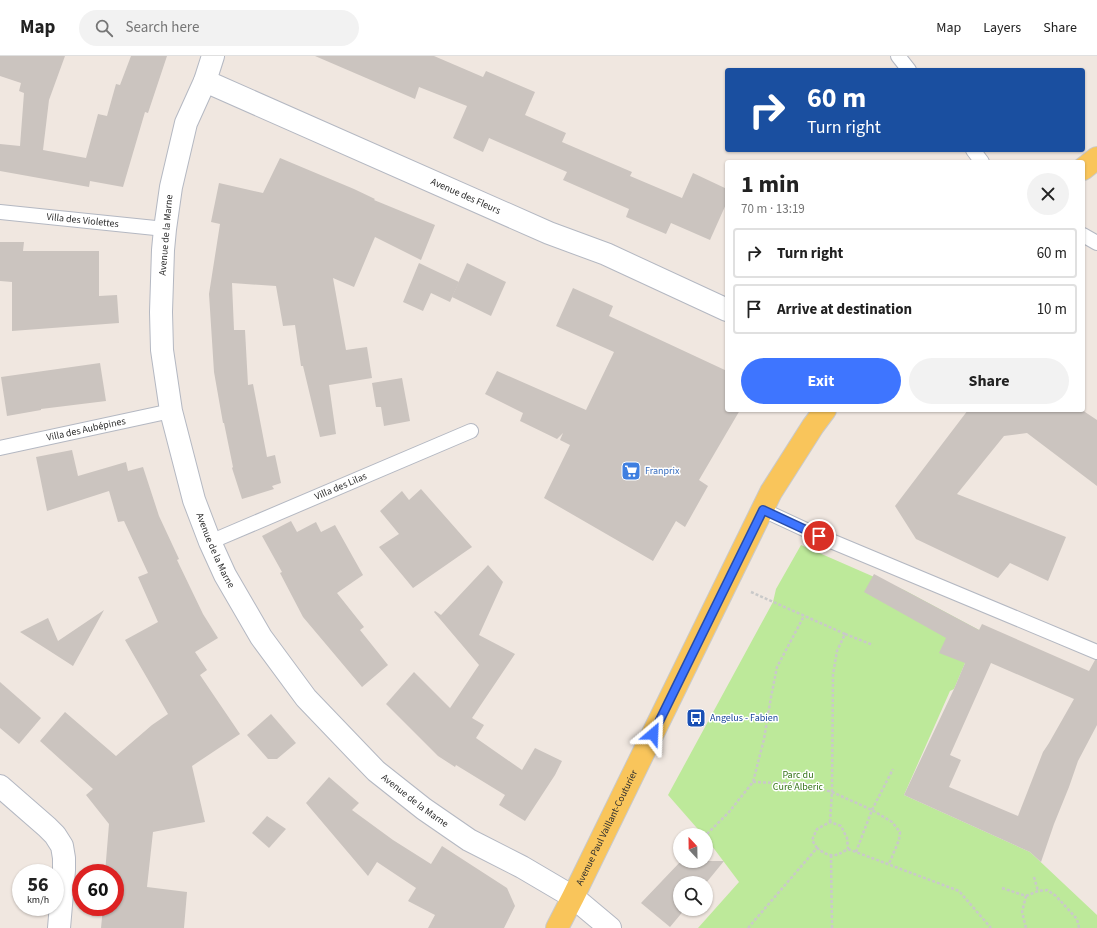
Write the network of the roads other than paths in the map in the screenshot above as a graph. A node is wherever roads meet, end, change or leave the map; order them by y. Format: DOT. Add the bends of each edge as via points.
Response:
graph roads {
  1 [pos="213,56"];
  2 [pos="898,56"];
  3 [pos="907,68"];
  4 [pos="205,81"];
  5 [pos="1097,158"];
  6 [pos="1085,167"];
  7 [pos="0,212"];
  8 [pos="165,229"];
  9 [pos="1085,236"];
  10 [pos="1097,243"];
  11 [pos="725,309"];
  12 [pos="171,410"];
  13 [pos="824,412"];
  14 [pos="471,431"];
  15 [pos="0,448"];
  16 [pos="763,510"];
  17 [pos="210,542"];
  18 [pos="1097,652"];
  19 [pos="0,786"];
  20 [pos="573,898"];
  21 [pos="59,928"];
  22 [pos="557,928"];
  23 [pos="610,928"];
  1 -- 4 [label="street, Avenue de la Marne"];
  2 -- 3 [label="lane"];
  4 -- 8 [label="street, Avenue de la Marne" via="186,123 171,187"];
  4 -- 11 [label="street, Avenue des Fleurs" via="549,233 606,254"];
  5 -- 6 [label="main road"];
  7 -- 8 [label="lane, Villa des Violettes"];
  8 -- 12 [label="street, Avenue de la Marne" via="162,350"];
  9 -- 10 [label="lane"];
  12 -- 15 [label="lane, Villa des Aubépines"];
  12 -- 17 [label="street, Avenue de la Marne" via="194,500"];
  13 -- 16 [label="main road, Avenue Paul Vaillant-Couturier" via="771,492"];
  14 -- 17 [label="lane, Villa des Lilas"];
  16 -- 18 [label="lane" via="819,536"];
  16 -- 20 [label="main road, Avenue Paul Vaillant-Couturier"];
  17 -- 20 [label="street, Avenue de la Marne" via="225,575 261,637 306,698 376,771 469,840 522,867"];
  19 -- 21 [label="street" via="47,827 62,846 64,870"];
  20 -- 22 [label="main road, Avenue Paul Vaillant-Couturier"];
  20 -- 23 [label="street, Avenue de la Marne"];
}
